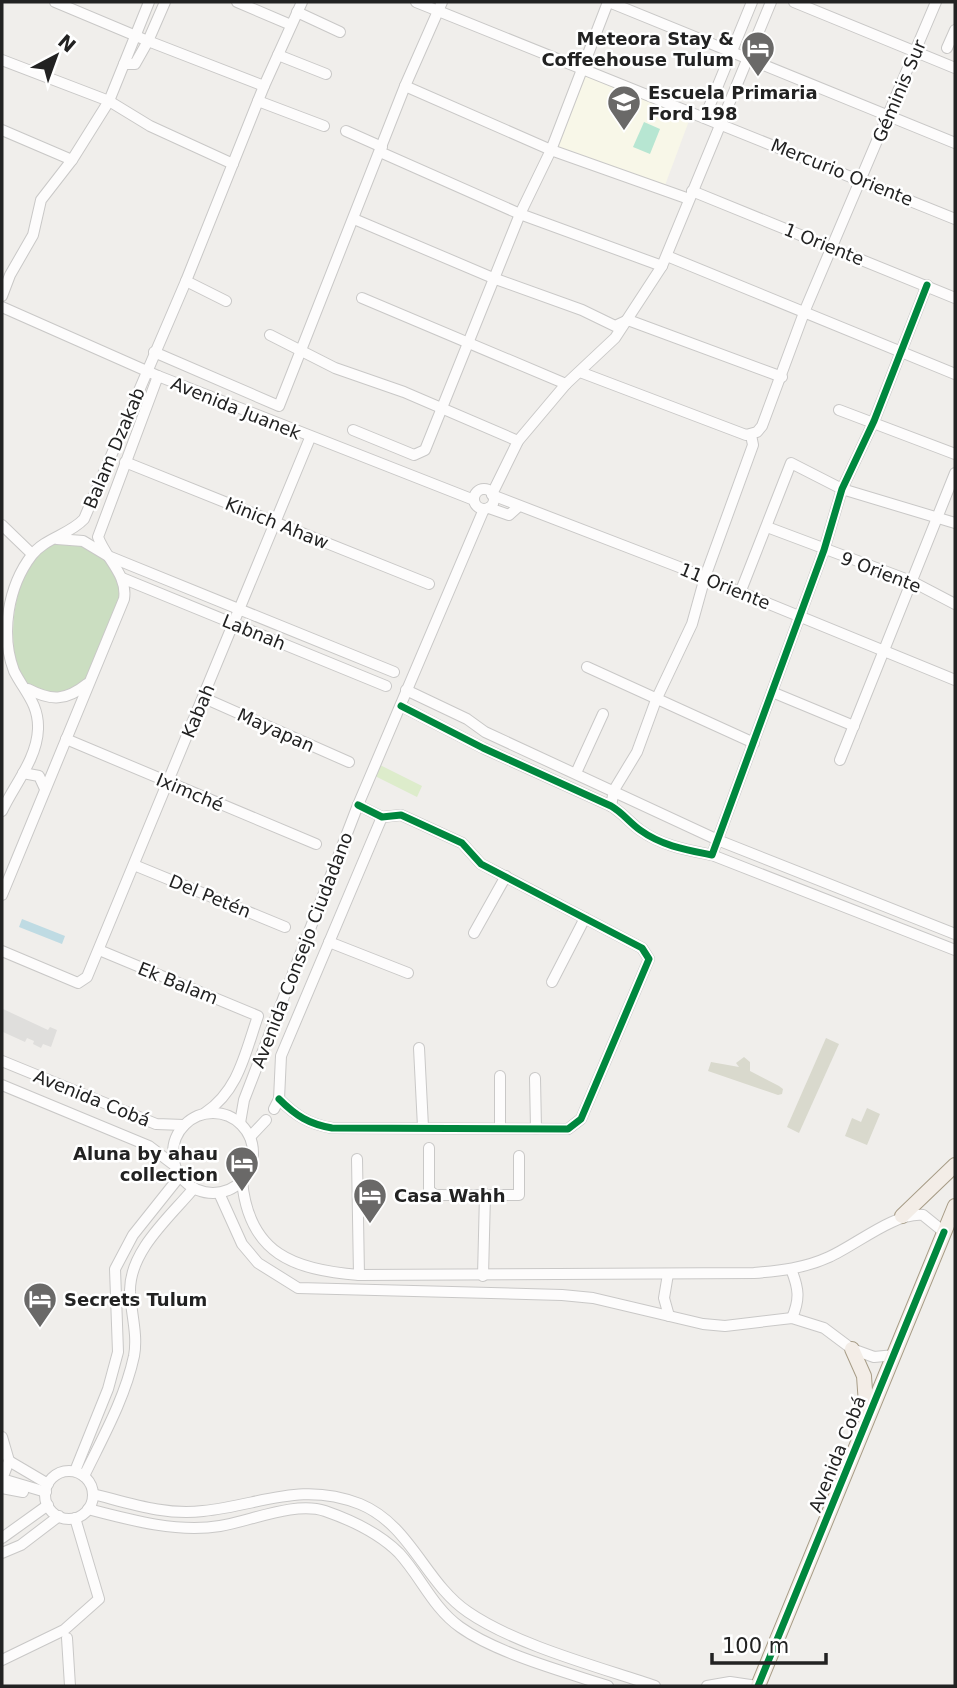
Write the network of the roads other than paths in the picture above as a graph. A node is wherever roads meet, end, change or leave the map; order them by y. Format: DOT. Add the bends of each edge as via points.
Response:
graph roads {
  1 [pos="55,2"];
  2 [pos="149,2"];
  3 [pos="165,2"];
  4 [pos="237,2"];
  5 [pos="416,2"];
  6 [pos="608,2"];
  7 [pos="752,2"];
  8 [pos="771,2"];
  9 [pos="794,2"];
  10 [pos="936,2"];
  11 [pos="300,7"];
  12 [pos="440,7"];
  13 [pos="292,25"];
  14 [pos="955,31"];
  15 [pos="340,32"];
  16 [pos="135,35"];
  17 [pos="148,41"];
  18 [pos="947,48"];
  19 [pos="915,52"];
  20 [pos="731,53"];
  21 [pos="278,55"];
  22 [pos="2,60"];
  23 [pos="748,60"];
  24 [pos="124,64"];
  25 [pos="955,68"];
  26 [pos="580,70"];
  27 [pos="326,74"];
  28 [pos="264,86"];
  29 [pos="405,86"];
  30 [pos="109,101"];
  31 [pos="258,101"];
  32 [pos="705,117"];
  33 [pos="889,117"];
  34 [pos="720,122"];
  35 [pos="324,125"];
  36 [pos="2,130"];
  37 [pos="346,131"];
  38 [pos="955,144"];
  39 [pos="381,150"];
  40 [pos="551,150"];
  41 [pos="72,160"];
  42 [pos="233,164"];
  43 [pos="860,179"];
  44 [pos="690,195"];
  45 [pos="520,214"];
  46 [pos="354,219"];
  47 [pos="955,219"];
  48 [pos="833,247"];
  49 [pos="664,261"];
  50 [pos="493,278"];
  51 [pos="186,281"];
  52 [pos="927,285"];
  53 [pos="2,296"];
  54 [pos="362,298"];
  55 [pos="955,298"];
  56 [pos="226,301"];
  57 [pos="4,307"];
  58 [pos="805,310"];
  59 [pos="2,320"];
  60 [pos="628,320"];
  61 [pos="270,335"];
  62 [pos="467,344"];
  63 [pos="303,350"];
  64 [pos="154,352"];
  65 [pos="899,352"];
  66 [pos="146,371"];
  67 [pos="580,372"];
  68 [pos="955,374"];
  69 [pos="158,376"];
  70 [pos="782,377"];
  71 [pos="566,384"];
  72 [pos="441,408"];
  73 [pos="839,410"];
  74 [pos="874,421"];
  75 [pos="353,430"];
  76 [pos="751,435"];
  77 [pos="310,438"];
  78 [pos="518,441"];
  79 [pos="955,454"];
  80 [pos="125,462"];
  81 [pos="955,473"];
  82 [pos="842,489"];
  83 [pos="492,494"];
  84 [pos="474,500"];
  85 [pos="519,506"];
  86 [pos="486,508"];
  87 [pos="939,517"];
  88 [pos="276,523"];
  89 [pos="955,523"];
  90 [pos="2,525"];
  91 [pos="767,527"];
  92 [pos="55,539"];
  93 [pos="824,550"];
  94 [pos="32,554"];
  95 [pos="108,556"];
  96 [pos="705,577"];
  97 [pos="122,578"];
  98 [pos="911,581"];
  99 [pos="429,584"];
  100 [pos="740,593"];
  101 [pos="955,604"];
  102 [pos="241,608"];
  103 [pos="4,616"];
  104 [pos="800,616"];
  105 [pos="234,623"];
  106 [pos="883,650"];
  107 [pos="2,664"];
  108 [pos="587,667"];
  109 [pos="14,671"];
  110 [pos="394,672"];
  111 [pos="955,680"];
  112 [pos="87,684"];
  113 [pos="386,686"];
  114 [pos="28,690"];
  115 [pos="406,690"];
  116 [pos="772,692"];
  117 [pos="204,698"];
  118 [pos="656,700"];
  119 [pos="401,706"];
  120 [pos="603,714"];
  121 [pos="467,719"];
  122 [pos="854,726"];
  123 [pos="451,731"];
  124 [pos="485,732"];
  125 [pos="66,739"];
  126 [pos="754,743"];
  127 [pos="483,748"];
  128 [pos="540,756"];
  129 [pos="840,760"];
  130 [pos="349,762"];
  131 [pos="532,770"];
  132 [pos="23,773"];
  133 [pos="576,773"];
  134 [pos="168,783"];
  135 [pos="46,789"];
  136 [pos="614,790"];
  137 [pos="637,802"];
  138 [pos="358,805"];
  139 [pos="611,806"];
  140 [pos="2,811"];
  141 [pos="625,814"];
  142 [pos="382,817"];
  143 [pos="720,841"];
  144 [pos="316,844"];
  145 [pos="712,855"];
  146 [pos="134,865"];
  147 [pos="506,876"];
  148 [pos="5,879"];
  149 [pos="822,881"];
  150 [pos="2,895"];
  151 [pos="817,895"];
  152 [pos="585,918"];
  153 [pos="285,927"];
  154 [pos="474,933"];
  155 [pos="955,934"];
  156 [pos="329,942"];
  157 [pos="99,950"];
  158 [pos="955,950"];
  159 [pos="2,951"];
  160 [pos="408,973"];
  161 [pos="552,982"];
  162 [pos="419,1048"];
  163 [pos="2,1061"];
  164 [pos="500,1076"];
  165 [pos="535,1078"];
  166 [pos="2,1085"];
  167 [pos="205,1113"];
  168 [pos="266,1120"];
  169 [pos="240,1123"];
  170 [pos="184,1125"];
  171 [pos="423,1127"];
  172 [pos="500,1128"];
  173 [pos="536,1129"];
  174 [pos="250,1137"];
  175 [pos="429,1148"];
  176 [pos="519,1156"];
  177 [pos="357,1159"];
  178 [pos="955,1165"];
  179 [pos="177,1170"];
  180 [pos="242,1181"];
  181 [pos="194,1188"];
  182 [pos="219,1192"];
  183 [pos="485,1194"];
  184 [pos="955,1206"];
  185 [pos="902,1216"];
  186 [pos="944,1232"];
  187 [pos="791,1269"];
  188 [pos="668,1274"];
  189 [pos="359,1275"];
  190 [pos="483,1276"];
  191 [pos="670,1316"];
  192 [pos="792,1318"];
  193 [pos="852,1349"];
  194 [pos="895,1355"];
  195 [pos="868,1421"];
  196 [pos="2,1437"];
  197 [pos="5,1472"];
  198 [pos="79,1473"];
  199 [pos="2,1488"];
  200 [pos="47,1493"];
  201 [pos="93,1494"];
  202 [pos="88,1509"];
  203 [pos="59,1516"];
  204 [pos="75,1518"];
  205 [pos="2,1538"];
  206 [pos="2,1553"];
  207 [pos="67,1638"];
  208 [pos="2,1660"];
  209 [pos="70,1686"];
  210 [pos="608,1686"];
  211 [pos="655,1686"];
  212 [pos="708,1686"];
  213 [pos="758,1686"];
  1 -- 16 [label="street"];
  2 -- 16 [label="street"];
  3 -- 17 [label="street"];
  4 -- 13 [label="street"];
  5 -- 12 [label="street, Mercurio Oriente"];
  6 -- 20 [label="street"];
  6 -- 26 [label="street"];
  7 -- 20 [label="street"];
  8 -- 23 [label="street"];
  9 -- 19 [label="street"];
  10 -- 19 [label="street, Géminis Sur"];
  11 -- 13 [label="street, Balam Dzakab"];
  11 -- 15 [label="street"];
  12 -- 26 [label="street, Mercurio Oriente"];
  12 -- 29 [label="street"];
  13 -- 21 [label="street, Balam Dzakab"];
  14 -- 18 [label="street"];
  16 -- 17 [label="street"];
  16 -- 24 [label="street"];
  17 -- 24 [label="street" via="135,64"];
  17 -- 28 [label="street"];
  19 -- 25 [label="street"];
  19 -- 33 [label="street, Géminis Sur"];
  20 -- 23 [label="street"];
  20 -- 32 [label="street"];
  21 -- 27 [label="street"];
  21 -- 28 [label="street, Balam Dzakab"];
  22 -- 30 [label="street"];
  23 -- 33 [label="street"];
  23 -- 34 [label="street"];
  24 -- 30 [label="street"];
  26 -- 32 [label="street, Mercurio Oriente"];
  26 -- 40 [label="street"];
  28 -- 31 [label="street, Balam Dzakab"];
  29 -- 39 [label="street"];
  29 -- 40 [label="street, 1 Oriente"];
  30 -- 41 [label="street"];
  30 -- 42 [label="street" via="150,126"];
  31 -- 35 [label="street"];
  31 -- 42 [label="street, Balam Dzakab"];
  32 -- 34 [label="street, Mercurio Oriente"];
  33 -- 38 [label="street"];
  33 -- 43 [label="street, Géminis Sur"];
  34 -- 43 [label="street, Mercurio Oriente"];
  34 -- 44 [label="street"];
  36 -- 41 [label="street"];
  37 -- 39 [label="street"];
  39 -- 45 [label="street"];
  39 -- 46 [label="street"];
  40 -- 44 [label="street, 1 Oriente"];
  40 -- 45 [label="street"];
  41 -- 53 [label="street" via="41,200 33,235"];
  42 -- 51 [label="street, Balam Dzakab"];
  43 -- 47 [label="street, Mercurio Oriente"];
  43 -- 48 [label="street, Géminis Sur"];
  44 -- 48 [label="street, 1 Oriente"];
  44 -- 49 [label="street"];
  45 -- 49 [label="street"];
  45 -- 50 [label="street"];
  46 -- 50 [label="street"];
  46 -- 63 [label="street"];
  48 -- 52 [label="street, 1 Oriente"];
  48 -- 58 [label="street, Géminis Sur"];
  49 -- 58 [label="street"];
  49 -- 60 [label="street"];
  50 -- 60 [label="street" via="615,326"];
  50 -- 62 [label="street"];
  51 -- 56 [label="street"];
  51 -- 64 [label="street, Balam Dzakab"];
  52 -- 55 [label="street, 1 Oriente"];
  52 -- 65 [label="street"];
  54 -- 62 [label="street"];
  57 -- 59 [label="street"];
  57 -- 66 [label="street, Avenida Juanek"];
  58 -- 65 [label="street"];
  58 -- 70 [label="street, Géminis Sur"];
  60 -- 67 [label="street"];
  60 -- 70 [label="street"];
  61 -- 63 [label="street"];
  62 -- 71 [label="street"];
  62 -- 72 [label="street"];
  63 -- 64 [label="street" via="279,406"];
  63 -- 72 [label="street" via="335,368"];
  64 -- 66 [label="street, Balam Dzakab"];
  65 -- 68 [label="street"];
  65 -- 74 [label="street"];
  66 -- 69 [label="street, Avenida Juanek"];
  66 -- 92 [label="street, Balam Dzakab" via="84,519"];
  67 -- 71 [label="street"];
  67 -- 76 [label="street"];
  69 -- 77 [label="street, Avenida Juanek"];
  69 -- 80 [label="street"];
  70 -- 76 [label="street, Géminis Sur" via="762,426"];
  71 -- 78 [label="street"];
  72 -- 75 [label="street" via="425,450 417,456"];
  72 -- 78 [label="street"];
  73 -- 74 [label="street"];
  74 -- 79 [label="street"];
  74 -- 82 [label="street"];
  76 -- 96 [label="street" via="753,445"];
  77 -- 84 [label="street, Avenida Juanek"];
  77 -- 88 [label="street, Kabah"];
  78 -- 83 [label="street"];
  80 -- 88 [label="street, Kinich Ahaw"];
  80 -- 95 [label="street" via="98,537"];
  81 -- 87 [label="street"];
  82 -- 87 [label="street"];
  82 -- 91 [label="street" via="791,463"];
  82 -- 93 [label="street"];
  83 -- 84 [label="street" via="480,490"];
  83 -- 85 [label="street, 11 Oriente"];
  83 -- 86 [label="street" via="493,503"];
  84 -- 86 [label="street"];
  85 -- 86 [label="street" via="509,515"];
  85 -- 96 [label="street, 11 Oriente"];
  86 -- 115 [label="street, Avenida Consejo Ciudadano"];
  87 -- 89 [label="street"];
  87 -- 98 [label="street"];
  88 -- 99 [label="street, Kinich Ahaw"];
  88 -- 102 [label="street, Kabah"];
  90 -- 94 [label="street"];
  91 -- 93 [label="street, 9 Oriente"];
  91 -- 100 [label="street"];
  92 -- 94 [label="street, Balam Dzakab"];
  92 -- 95 [label="street" via="83,541"];
  93 -- 98 [label="street, 9 Oriente"];
  93 -- 104 [label="street"];
  94 -- 103 [label="street, Balam Dzakab" via="20,572"];
  95 -- 97 [label="street"];
  95 -- 102 [label="street"];
  96 -- 100 [label="street, 11 Oriente"];
  96 -- 118 [label="street" via="692,624"];
  97 -- 105 [label="street, Labnah"];
  97 -- 112 [label="street" via="124,599"];
  98 -- 101 [label="street, 9 Oriente"];
  98 -- 106 [label="street"];
  100 -- 104 [label="street, 11 Oriente"];
  102 -- 105 [label="street, Kabah"];
  102 -- 110 [label="street"];
  103 -- 109 [label="street, Balam Dzakab"];
  104 -- 106 [label="street, 11 Oriente"];
  104 -- 116 [label="street"];
  105 -- 113 [label="street, Labnah"];
  105 -- 117 [label="street, Kabah"];
  106 -- 111 [label="street, 11 Oriente"];
  106 -- 122 [label="street"];
  107 -- 109 [label="street"];
  108 -- 118 [label="street"];
  109 -- 114 [label="street, Balam Dzakab"];
  112 -- 114 [label="street" via="55,699"];
  112 -- 125 [label="street"];
  114 -- 132 [label="street, Balam Dzakab" via="38,728"];
  115 -- 119 [label="street, Avenida Consejo Ciudadano"];
  115 -- 121 [label="street"];
  116 -- 122 [label="street"];
  116 -- 126 [label="street"];
  117 -- 130 [label="street, Mayapan"];
  117 -- 134 [label="street, Kabah"];
  118 -- 126 [label="street"];
  118 -- 136 [label="street" via="636,752"];
  119 -- 123 [label="street"];
  119 -- 138 [label="street, Avenida Consejo Ciudadano"];
  120 -- 133 [label="street"];
  121 -- 123 [label="street"];
  121 -- 124 [label="street"];
  122 -- 129 [label="street"];
  123 -- 127 [label="street"];
  124 -- 127 [label="street"];
  124 -- 128 [label="street"];
  125 -- 134 [label="street, Iximché"];
  125 -- 135 [label="street"];
  126 -- 143 [label="street"];
  127 -- 131 [label="street"];
  128 -- 131 [label="street"];
  128 -- 133 [label="street"];
  131 -- 139 [label="street"];
  132 -- 135 [label="street" via="39,776"];
  132 -- 140 [label="street, Balam Dzakab"];
  133 -- 136 [label="street"];
  134 -- 144 [label="street, Iximché"];
  134 -- 146 [label="street, Kabah"];
  135 -- 148 [label="street"];
  136 -- 137 [label="street"];
  136 -- 139 [label="street"];
  137 -- 141 [label="street"];
  137 -- 143 [label="street"];
  138 -- 142 [label="street"];
  138 -- 169 [label="street, Avenida Consejo Ciudadano" via="244,1100"];
  139 -- 141 [label="street"];
  141 -- 145 [label="street" via="639,829 680,850"];
  142 -- 147 [label="street" via="401,815 461,843 481,864"];
  142 -- 156 [label="street"];
  143 -- 145 [label="street"];
  143 -- 149 [label="street"];
  145 -- 151 [label="street"];
  146 -- 153 [label="street, Del Petén"];
  146 -- 157 [label="street, Kabah"];
  147 -- 152 [label="street"];
  147 -- 154 [label="street"];
  148 -- 150 [label="street"];
  149 -- 151 [label="street"];
  149 -- 155 [label="street"];
  151 -- 158 [label="street"];
  152 -- 161 [label="street"];
  152 -- 173 [label="street" via="642,948 649,959 581,1119 568,1129"];
  156 -- 160 [label="street"];
  156 -- 171 [label="street" via="281,1056 277,1104 312,1125"];
  157 -- 159 [label="street, Kabah" via="83,982"];
  157 -- 167 [label="street, Ek Balam" via="258,1016 235,1084"];
  162 -- 171 [label="street"];
  163 -- 170 [label="street, Avenida Cobá" via="156,1124"];
  164 -- 172 [label="street"];
  165 -- 173 [label="street"];
  166 -- 179 [label="street, Avenida Cobá" via="149,1146"];
  167 -- 169 [label="street" via="223,1114"];
  167 -- 170 [label="street"];
  168 -- 174 [label="street"];
  169 -- 174 [label="street"];
  170 -- 179 [label="street" via="173,1144"];
  171 -- 172 [label="street"];
  172 -- 173 [label="street"];
  174 -- 180 [label="street" via="253,1156"];
  175 -- 183 [label="street" via="431,1194"];
  176 -- 183 [label="street" via="519,1195"];
  177 -- 189 [label="street"];
  178 -- 185 [label="main road"];
  179 -- 181 [label="street"];
  179 -- 198 [label="street" via="115,1269 118,1352"];
  180 -- 182 [label="street"];
  180 -- 189 [label="street" via="258,1235 273,1250 318,1271"];
  181 -- 182 [label="street"];
  181 -- 198 [label="street" via="148,1243 135,1266 130,1290 134,1354 116,1409"];
  182 -- 191 [label="street" via="242,1244 258,1264 298,1288 562,1295"];
  183 -- 190 [label="street"];
  184 -- 186 [label="main road, Avenida Cobá"];
  185 -- 186 [label="street" via="923,1215"];
  185 -- 187 [label="street" via="827,1258"];
  186 -- 194 [label="main road, Avenida Cobá"];
  187 -- 188 [label="street" via="717,1276"];
  187 -- 192 [label="street" via="799,1288"];
  188 -- 190 [label="street"];
  188 -- 191 [label="street" via="664,1298"];
  189 -- 190 [label="street"];
  191 -- 192 [label="street" via="725,1326"];
  192 -- 193 [label="street" via="824,1328"];
  193 -- 194 [label="street" via="874,1357"];
  193 -- 195 [label="main road" via="864,1376"];
  194 -- 195 [label="main road, Avenida Cobá"];
  195 -- 213 [label="main road, Avenida Cobá"];
  196 -- 197 [label="street"];
  197 -- 200 [label="street"];
  197 -- 200 [label="street"];
  198 -- 200 [label="street" via="59,1473"];
  198 -- 201 [label="street"];
  199 -- 200 [label="street"];
  200 -- 203 [label="street"];
  200 -- 205 [label="street"];
  201 -- 202 [label="street"];
  201 -- 211 [label="street" via="183,1513 303,1492 361,1505 410,1543 437,1582 466,1611 501,1631"];
  202 -- 204 [label="street"];
  202 -- 210 [label="street" via="173,1527 219,1527 280,1511 321,1510 369,1529 398,1553 460,1628"];
  203 -- 204 [label="street"];
  203 -- 206 [label="street" via="21,1545"];
  204 -- 208 [label="street" via="99,1599 64,1630"];
  207 -- 209 [label="street"];
  212 -- 213 [label="street" via="730,1682"];
}
